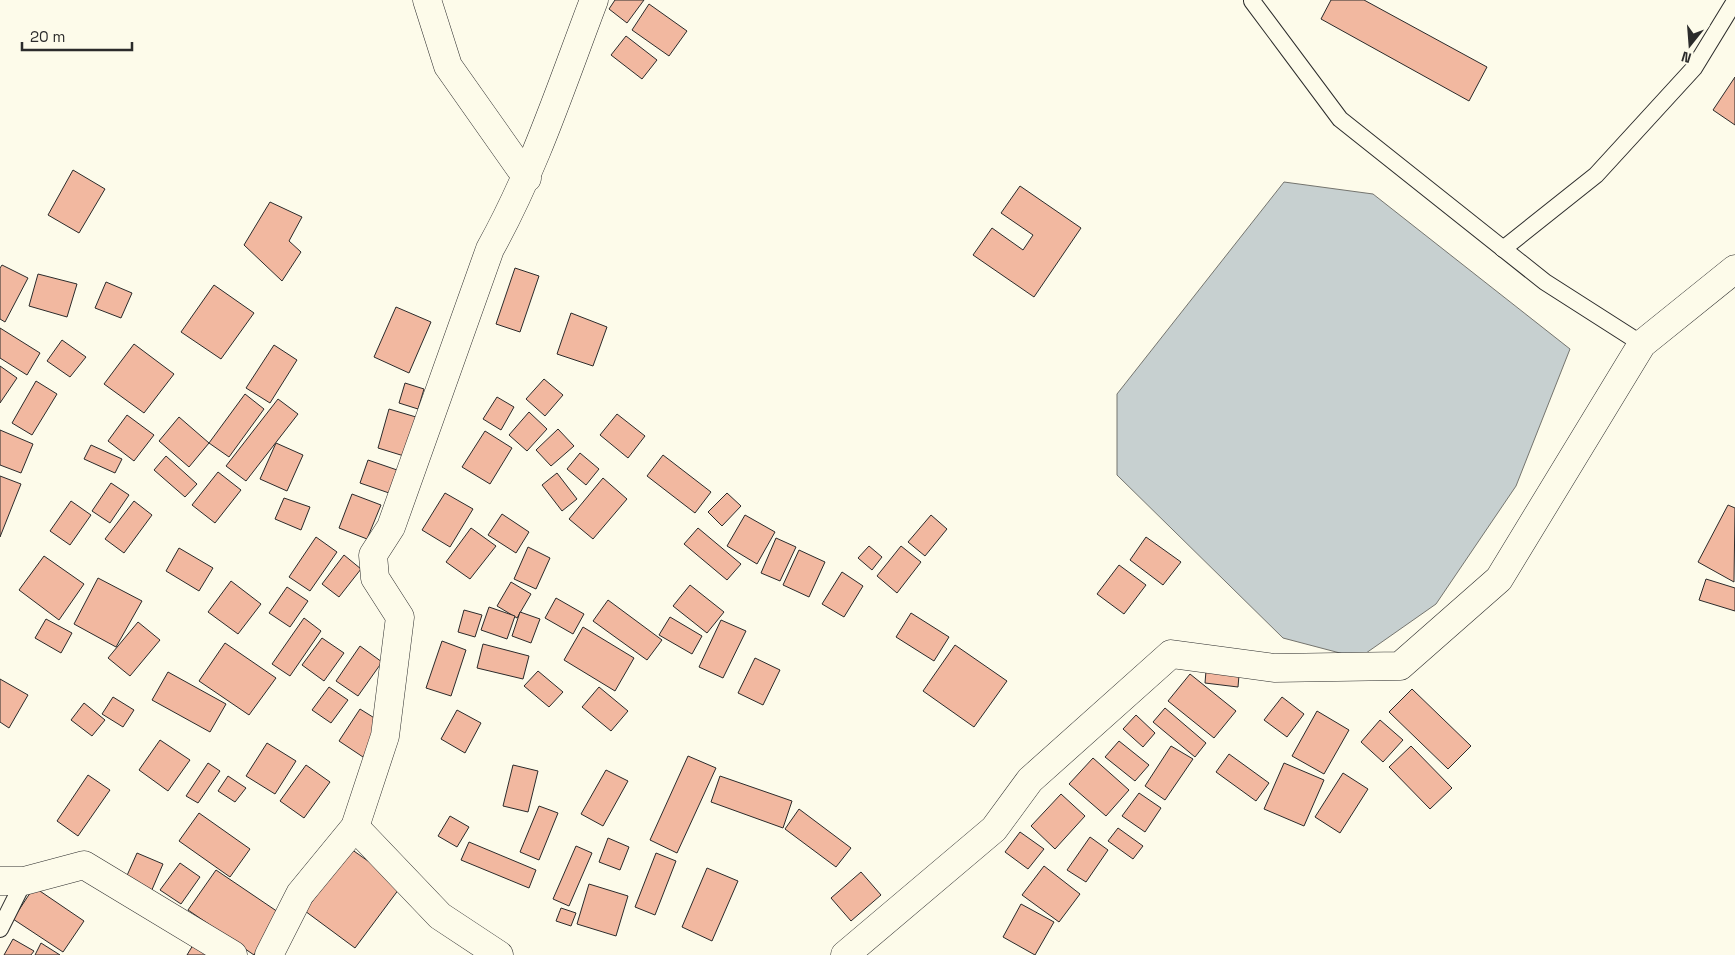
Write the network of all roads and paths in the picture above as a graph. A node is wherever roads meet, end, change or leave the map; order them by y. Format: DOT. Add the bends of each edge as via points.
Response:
graph roads {
  1 [pos="427,0"];
  2 [pos="594,0"];
  3 [pos="1252,1"];
  4 [pos="1735,1"];
  5 [pos="526,178"];
  6 [pos="1503,249"];
  7 [pos="1735,269"];
  8 [pos="1642,344"];
  9 [pos="355,827"];
  10 [pos="12,881"];
  11 [pos="0,929"];
  12 [pos="233,955"];
  13 [pos="269,955"];
  14 [pos="499,955"];
  15 [pos="845,955"];
  1 -- 5 [label="street" via="448,66"];
  2 -- 5 [label="street"];
  3 -- 6 [label="lane" via="1340,118"];
  4 -- 6 [label="lane" via="1694,68 1596,175"];
  5 -- 9 [label="street" via="490,249 391,527 373,555 375,578 400,617 385,736"];
  6 -- 8 [label="lane" via="1545,282"];
  7 -- 8 [label="street"];
  8 -- 15 [label="street" via="1499,579 1400,666 1274,668 1171,654 1030,780 994,829"];
  9 -- 13 [label="street" via="300,894"];
  9 -- 14 [label="street" via="440,916"];
  10 -- 11 [label="lane"];
  10 -- 12 [label="street" via="84,865"];
}
